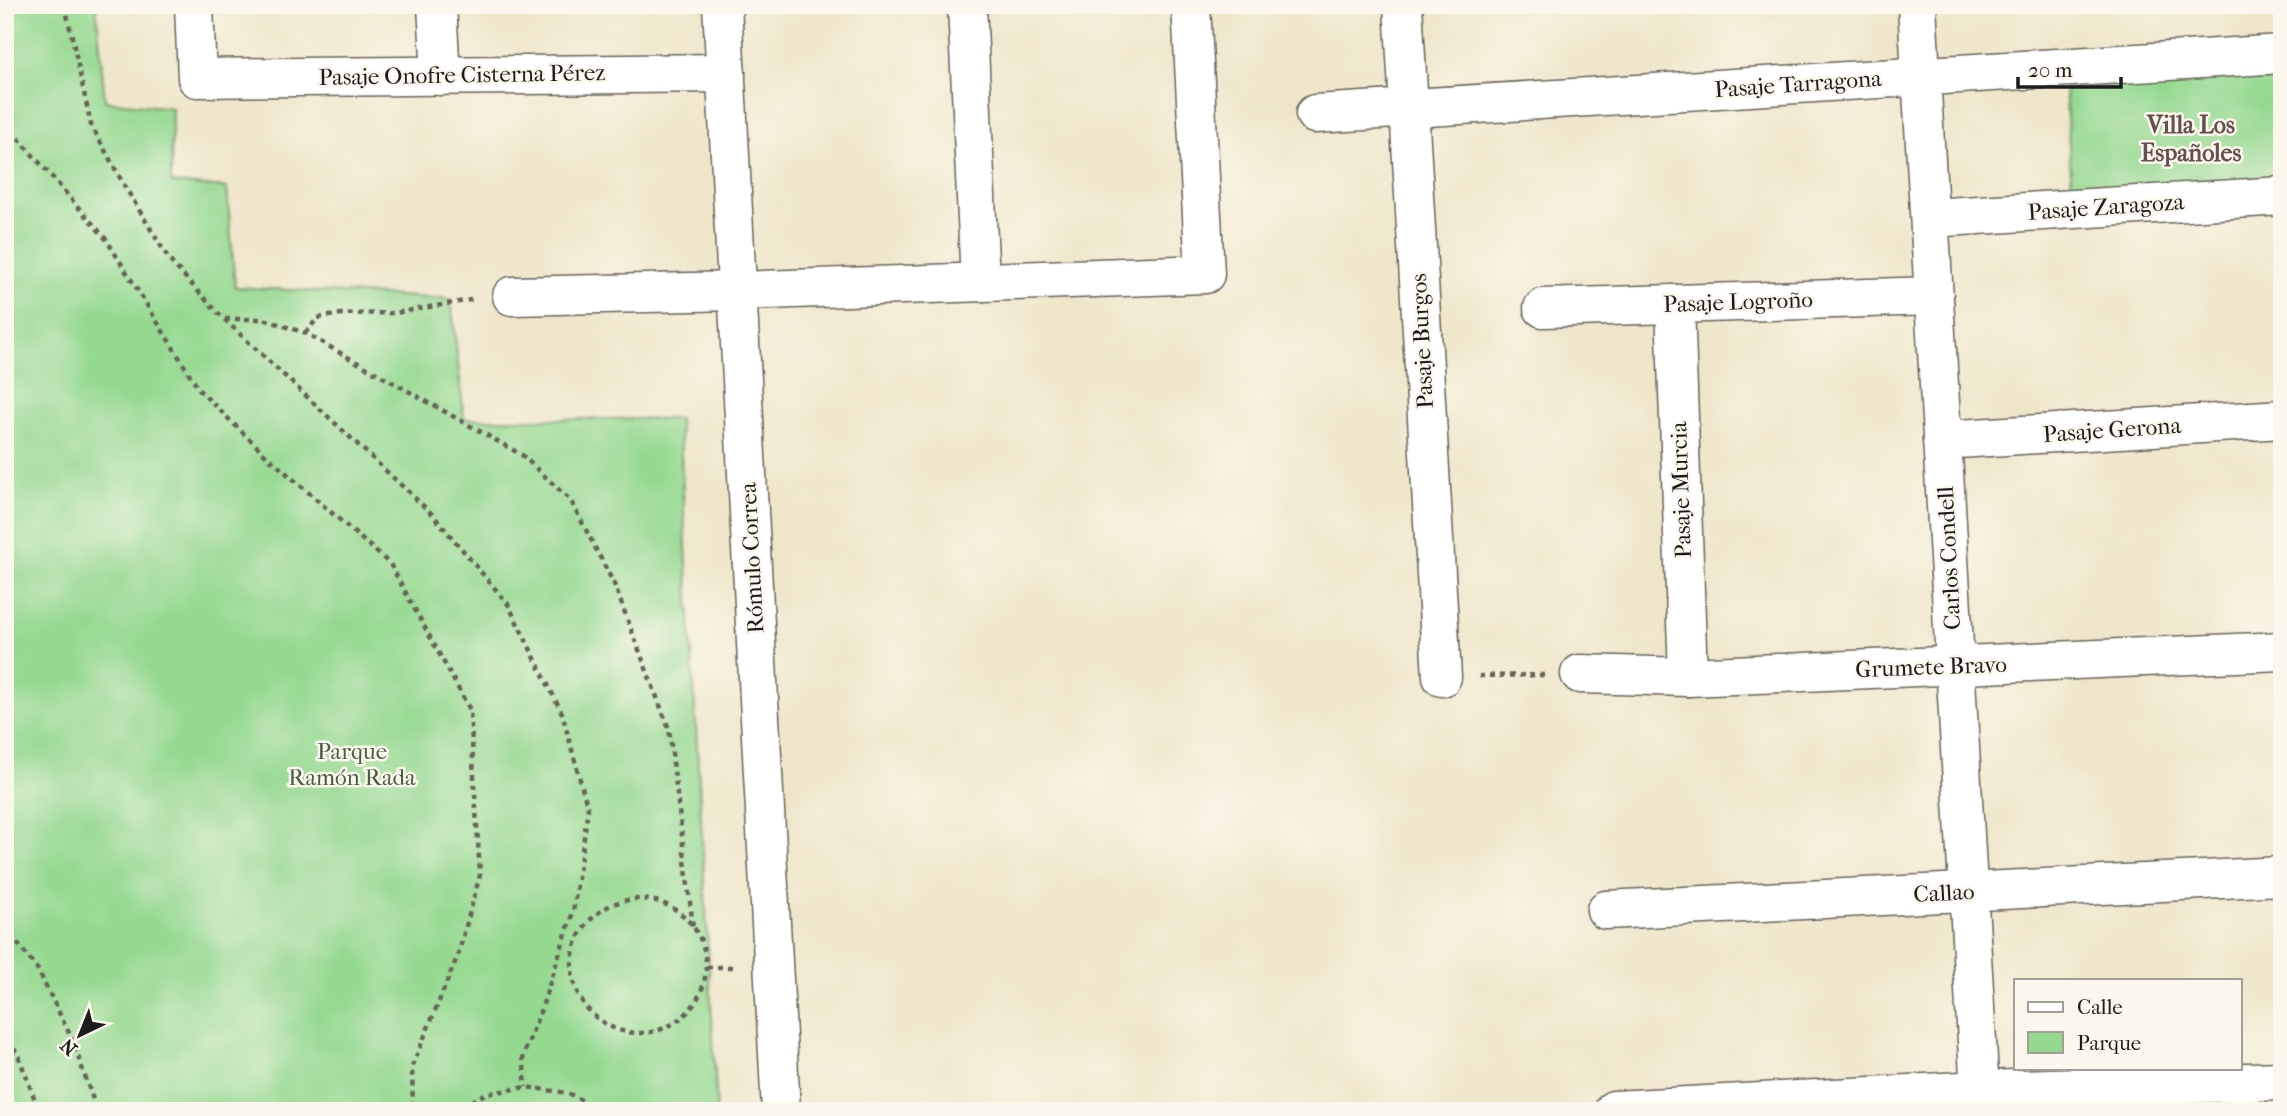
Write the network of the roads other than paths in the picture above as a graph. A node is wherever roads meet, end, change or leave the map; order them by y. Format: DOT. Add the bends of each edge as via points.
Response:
graph roads {
  1 [pos="194,5"];
  2 [pos="437,5"];
  3 [pos="722,5"];
  4 [pos="967,5"];
  5 [pos="1191,5"];
  6 [pos="1404,5"];
  7 [pos="1917,5"];
  8 [pos="2282,54"];
  9 [pos="726,73"];
  10 [pos="440,76"];
  11 [pos="1922,76"];
  12 [pos="1408,108"];
  13 [pos="1315,114"];
  14 [pos="2282,196"];
  15 [pos="1930,218"];
  16 [pos="980,282"];
  17 [pos="737,291"];
  18 [pos="512,296"];
  19 [pos="1934,296"];
  20 [pos="1675,304"];
  21 [pos="1543,308"];
  22 [pos="2282,419"];
  23 [pos="1942,440"];
  24 [pos="2282,651"];
  25 [pos="1955,666"];
  26 [pos="1580,674"];
  27 [pos="1441,677"];
  28 [pos="1688,677"];
  29 [pos="2282,876"];
  30 [pos="1969,892"];
  31 [pos="1606,910"];
  32 [pos="2282,1080"];
  33 [pos="1981,1100"];
  34 [pos="1614,1110"];
  35 [pos="781,1111"];
  1 -- 10 [label="street, Pasaje Onofre Cisterna Pérez" via="198,78"];
  2 -- 10 [label="street"];
  3 -- 9 [label="street, Rómulo Correa"];
  4 -- 16 [label="street"];
  5 -- 16 [label="street" via="1205,274"];
  6 -- 12 [label="street, Pasaje Burgos"];
  7 -- 11 [label="street, Carlos Condell"];
  8 -- 11 [label="street, Pasaje Tarragona"];
  9 -- 10 [label="street, Pasaje Onofre Cisterna Pérez"];
  9 -- 17 [label="street, Rómulo Correa"];
  11 -- 12 [label="street, Pasaje Tarragona"];
  11 -- 15 [label="street, Carlos Condell"];
  12 -- 13 [label="street, Pasaje Tarragona"];
  12 -- 27 [label="street, Pasaje Burgos"];
  14 -- 15 [label="street, Pasaje Zaragoza"];
  15 -- 19 [label="street, Carlos Condell"];
  16 -- 17 [label="street"];
  17 -- 18 [label="street"];
  17 -- 35 [label="street, Rómulo Correa"];
  19 -- 20 [label="street, Pasaje Logroño"];
  19 -- 23 [label="street, Carlos Condell"];
  20 -- 21 [label="street, Pasaje Logroño"];
  20 -- 28 [label="street, Pasaje Murcia"];
  22 -- 23 [label="street, Pasaje Gerona"];
  23 -- 25 [label="street, Carlos Condell"];
  24 -- 25 [label="street, Grumete Bravo"];
  25 -- 28 [label="street, Grumete Bravo"];
  25 -- 30 [label="street, Carlos Condell"];
  26 -- 28 [label="street, Grumete Bravo"];
  29 -- 30 [label="street, Callao"];
  30 -- 31 [label="street, Callao"];
  30 -- 33 [label="street, Carlos Condell"];
  32 -- 33 [label="street"];
  33 -- 34 [label="street"];
}
